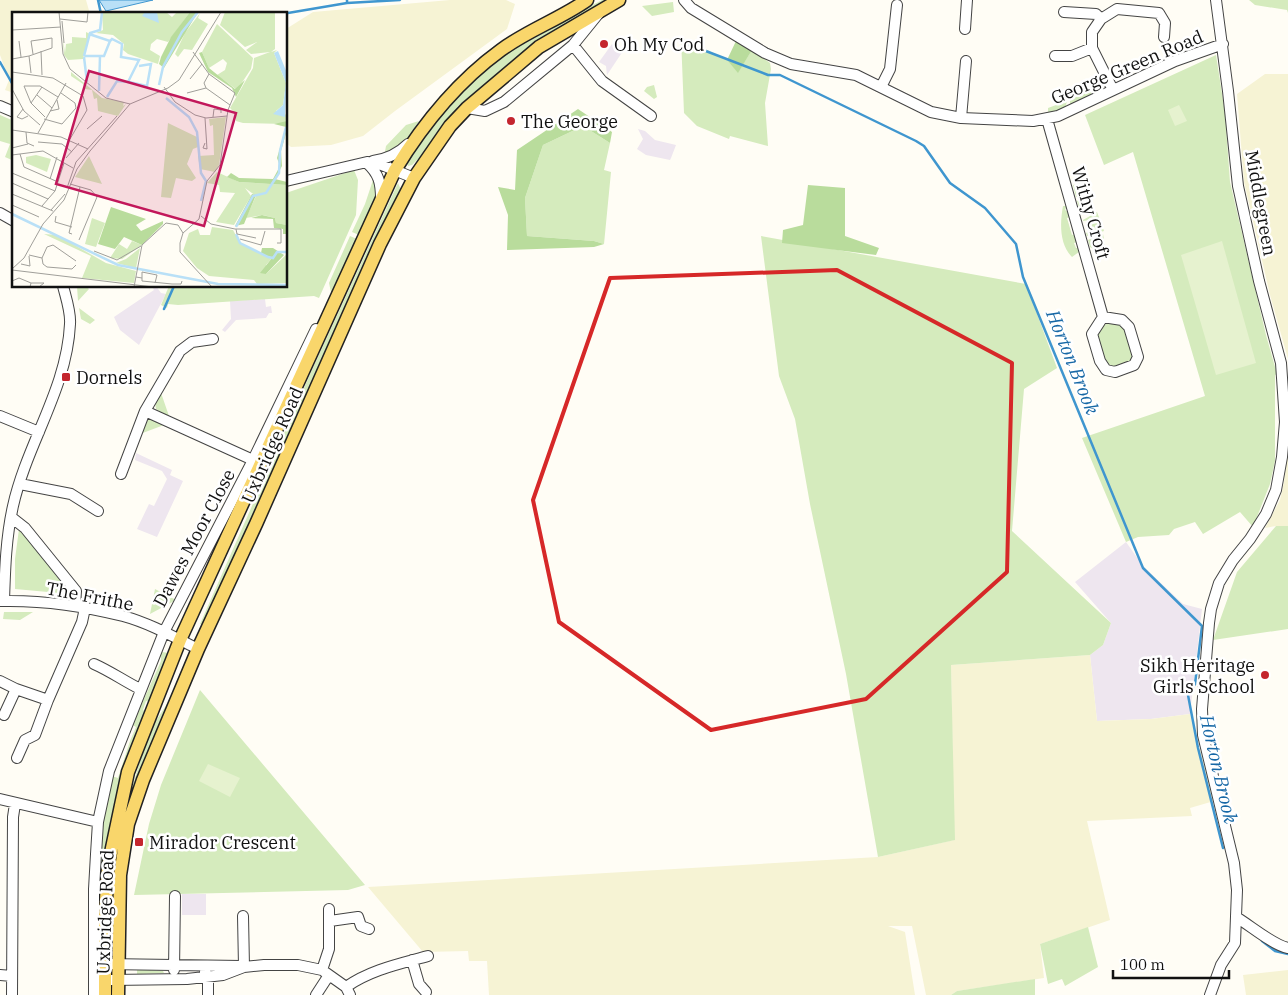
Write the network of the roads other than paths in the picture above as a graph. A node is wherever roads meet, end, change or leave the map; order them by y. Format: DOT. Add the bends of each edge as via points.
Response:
graph roads {
  1 [pos="587,0"];
  2 [pos="620,0"];
  3 [pos="684,0"];
  4 [pos="967,0"];
  5 [pos="1216,0"];
  6 [pos="897,5"];
  7 [pos="600,12"];
  8 [pos="1064,12"];
  9 [pos="1101,19"];
  10 [pos="965,30"];
  11 [pos="1164,37"];
  12 [pos="1223,44"];
  13 [pos="573,46"];
  14 [pos="1092,48"];
  15 [pos="1055,56"];
  16 [pos="966,61"];
  17 [pos="881,87"];
  18 [pos="1112,90"];
  19 [pos="0,106"];
  20 [pos="466,108"];
  21 [pos="12,111"];
  22 [pos="651,116"];
  23 [pos="961,118"];
  24 [pos="1047,119"];
  25 [pos="414,139"];
  26 [pos="367,162"];
  27 [pos="395,170"];
  28 [pos="414,178"];
  29 [pos="288,180"];
  30 [pos="381,200"];
  31 [pos="0,213"];
  32 [pos="12,219"];
  33 [pos="63,288"];
  34 [pos="328,303"];
  35 [pos="1103,317"];
  36 [pos="213,339"];
  37 [pos="145,411"];
  38 [pos="0,416"];
  39 [pos="39,432"];
  40 [pos="253,460"];
  41 [pos="121,474"];
  42 [pos="20,484"];
  43 [pos="98,511"];
  44 [pos="6,524"];
  45 [pos="2,601"];
  46 [pos="80,607"];
  47 [pos="164,632"];
  48 [pos="180,640"];
  49 [pos="198,649"];
  50 [pos="94,664"];
  51 [pos="0,681"];
  52 [pos="16,689"];
  53 [pos="140,689"];
  54 [pos="48,700"];
  55 [pos="4,715"];
  56 [pos="17,758"];
  57 [pos="0,799"];
  58 [pos="15,804"];
  59 [pos="98,822"];
  60 [pos="175,896"];
  61 [pos="329,909"];
  62 [pos="243,916"];
  63 [pos="1236,917"];
  64 [pos="330,921"];
  65 [pos="369,929"];
  66 [pos="1288,948"];
  67 [pos="428,956"];
  68 [pos="412,960"];
  69 [pos="106,964"];
  70 [pos="119,964"];
  71 [pos="174,965"];
  72 [pos="201,965"];
  73 [pos="244,967"];
  74 [pos="325,973"];
  75 [pos="0,975"];
  76 [pos="12,976"];
  77 [pos="208,977"];
  78 [pos="106,980"];
  79 [pos="174,980"];
  80 [pos="120,981"];
  81 [pos="348,991"];
  82 [pos="426,992"];
  83 [pos="12,995"];
  84 [pos="94,995"];
  85 [pos="106,995"];
  86 [pos="118,995"];
  87 [pos="208,995"];
  88 [pos="316,995"];
  89 [pos="1210,995"];
  1 -- 25 [label="main road, Uxbridge Road" via="495,55 440,107"];
  2 -- 7 [label="main road, Uxbridge Road"];
  3 -- 17 [label="street, George Green Road" via="691,8 765,53 792,64 856,75"];
  4 -- 10 [label="street"];
  5 -- 12 [label="street, Middlegreen"];
  6 -- 17 [label="street" via="890,69"];
  7 -- 13 [label="street"];
  7 -- 20 [label="main road, Uxbridge Road" via="539,47"];
  8 -- 9 [label="street" via="1096,14"];
  9 -- 11 [label="street" via="1117,9 1159,12 1165,23"];
  9 -- 14 [label="street" via="1092,32"];
  12 -- 18 [label="street, George Green Road" via="1175,61"];
  12 -- 63 [label="street, Middlegreen" via="1238,186 1280,363 1285,422 1276,490 1266,514 1219,583 1209,623 1202,735 1234,863"];
  13 -- 20 [label="street" via="504,102 485,111"];
  13 -- 22 [label="street" via="602,81"];
  14 -- 15 [label="street" via="1072,56"];
  14 -- 18 [label="street"];
  16 -- 23 [label="street"];
  17 -- 23 [label="street, George Green Road" via="931,112"];
  18 -- 24 [label="street, George Green Road"];
  19 -- 21 [label="street"];
  20 -- 28 [label="main road, Uxbridge Road"];
  23 -- 24 [label="street, George Green Road"];
  24 -- 35 [label="street, Withy Croft"];
  25 -- 26 [label="street" via="395,155"];
  25 -- 27 [label="main road, Uxbridge Road"];
  26 -- 27 [label="street"];
  26 -- 29 [label="street"];
  26 -- 30 [label="street" via="379,178"];
  27 -- 28 [label="street"];
  27 -- 30 [label="main road, Uxbridge Road"];
  28 -- 49 [label="main road, Uxbridge Road" via="380,244"];
  30 -- 48 [label="main road, Uxbridge Road"];
  31 -- 32 [label="street"];
  33 -- 39 [label="street" via="70,322 67,348 60,382"];
  34 -- 40 [label="street, Dawes Moor Close"];
  35 -- 35 [label="street" via="1092,334 1106,370 1115,372 1134,365 1138,357 1130,327 1122,320"];
  36 -- 37 [label="street" via="192,342 180,351"];
  37 -- 40 [label="street, Dawes Moor Close"];
  37 -- 41 [label="street"];
  38 -- 39 [label="street"];
  39 -- 42 [label="street"];
  40 -- 47 [label="street, Dawes Moor Close"];
  42 -- 43 [label="street" via="71,494"];
  42 -- 44 [label="street"];
  44 -- 45 [label="street"];
  44 -- 46 [label="street" via="25,528 76,592"];
  45 -- 46 [label="street, The Frithe"];
  46 -- 47 [label="street, The Frithe" via="124,616"];
  46 -- 54 [label="street" via="82,622"];
  47 -- 48 [label="street, The Frithe"];
  47 -- 53 [label="street, Uxbridge Road"];
  48 -- 49 [label="street, The Frithe"];
  48 -- 69 [label="main road, Uxbridge Road" via="128,772 108,867"];
  49 -- 70 [label="main road, Uxbridge Road" via="128,824 120,875"];
  50 -- 53 [label="street"];
  51 -- 52 [label="street"];
  52 -- 54 [label="street"];
  52 -- 55 [label="street"];
  53 -- 59 [label="street, Uxbridge Road" via="108,771"];
  54 -- 56 [label="street" via="35,735 25,740"];
  57 -- 58 [label="street"];
  58 -- 59 [label="street"];
  58 -- 76 [label="street"];
  59 -- 84 [label="street, Uxbridge Road"];
  60 -- 71 [label="street"];
  61 -- 64 [label="street"];
  62 -- 73 [label="street"];
  63 -- 66 [label="street" via="1278,946"];
  63 -- 89 [label="street, Middlegreen" via="1235,943 1221,965"];
  64 -- 65 [label="street" via="358,917 361,926"];
  64 -- 74 [label="street"];
  67 -- 68 [label="street"];
  68 -- 81 [label="street" via="371,972 358,979"];
  68 -- 82 [label="street" via="419,984"];
  69 -- 70 [label="street"];
  69 -- 78 [label="main road, Uxbridge Road"];
  70 -- 71 [label="street"];
  70 -- 80 [label="main road, Uxbridge Road"];
  71 -- 72 [label="street"];
  71 -- 79 [label="street"];
  72 -- 73 [label="street"];
  72 -- 77 [label="street"];
  73 -- 74 [label="street" via="298,965"];
  73 -- 77 [label="street"];
  74 -- 81 [label="street"];
  74 -- 88 [label="street"];
  75 -- 76 [label="street"];
  76 -- 83 [label="street"];
  77 -- 79 [label="street"];
  77 -- 87 [label="street"];
  78 -- 80 [label="street"];
  78 -- 85 [label="main road, Uxbridge Road"];
  79 -- 80 [label="street"];
  80 -- 86 [label="main road, Uxbridge Road"];
}
